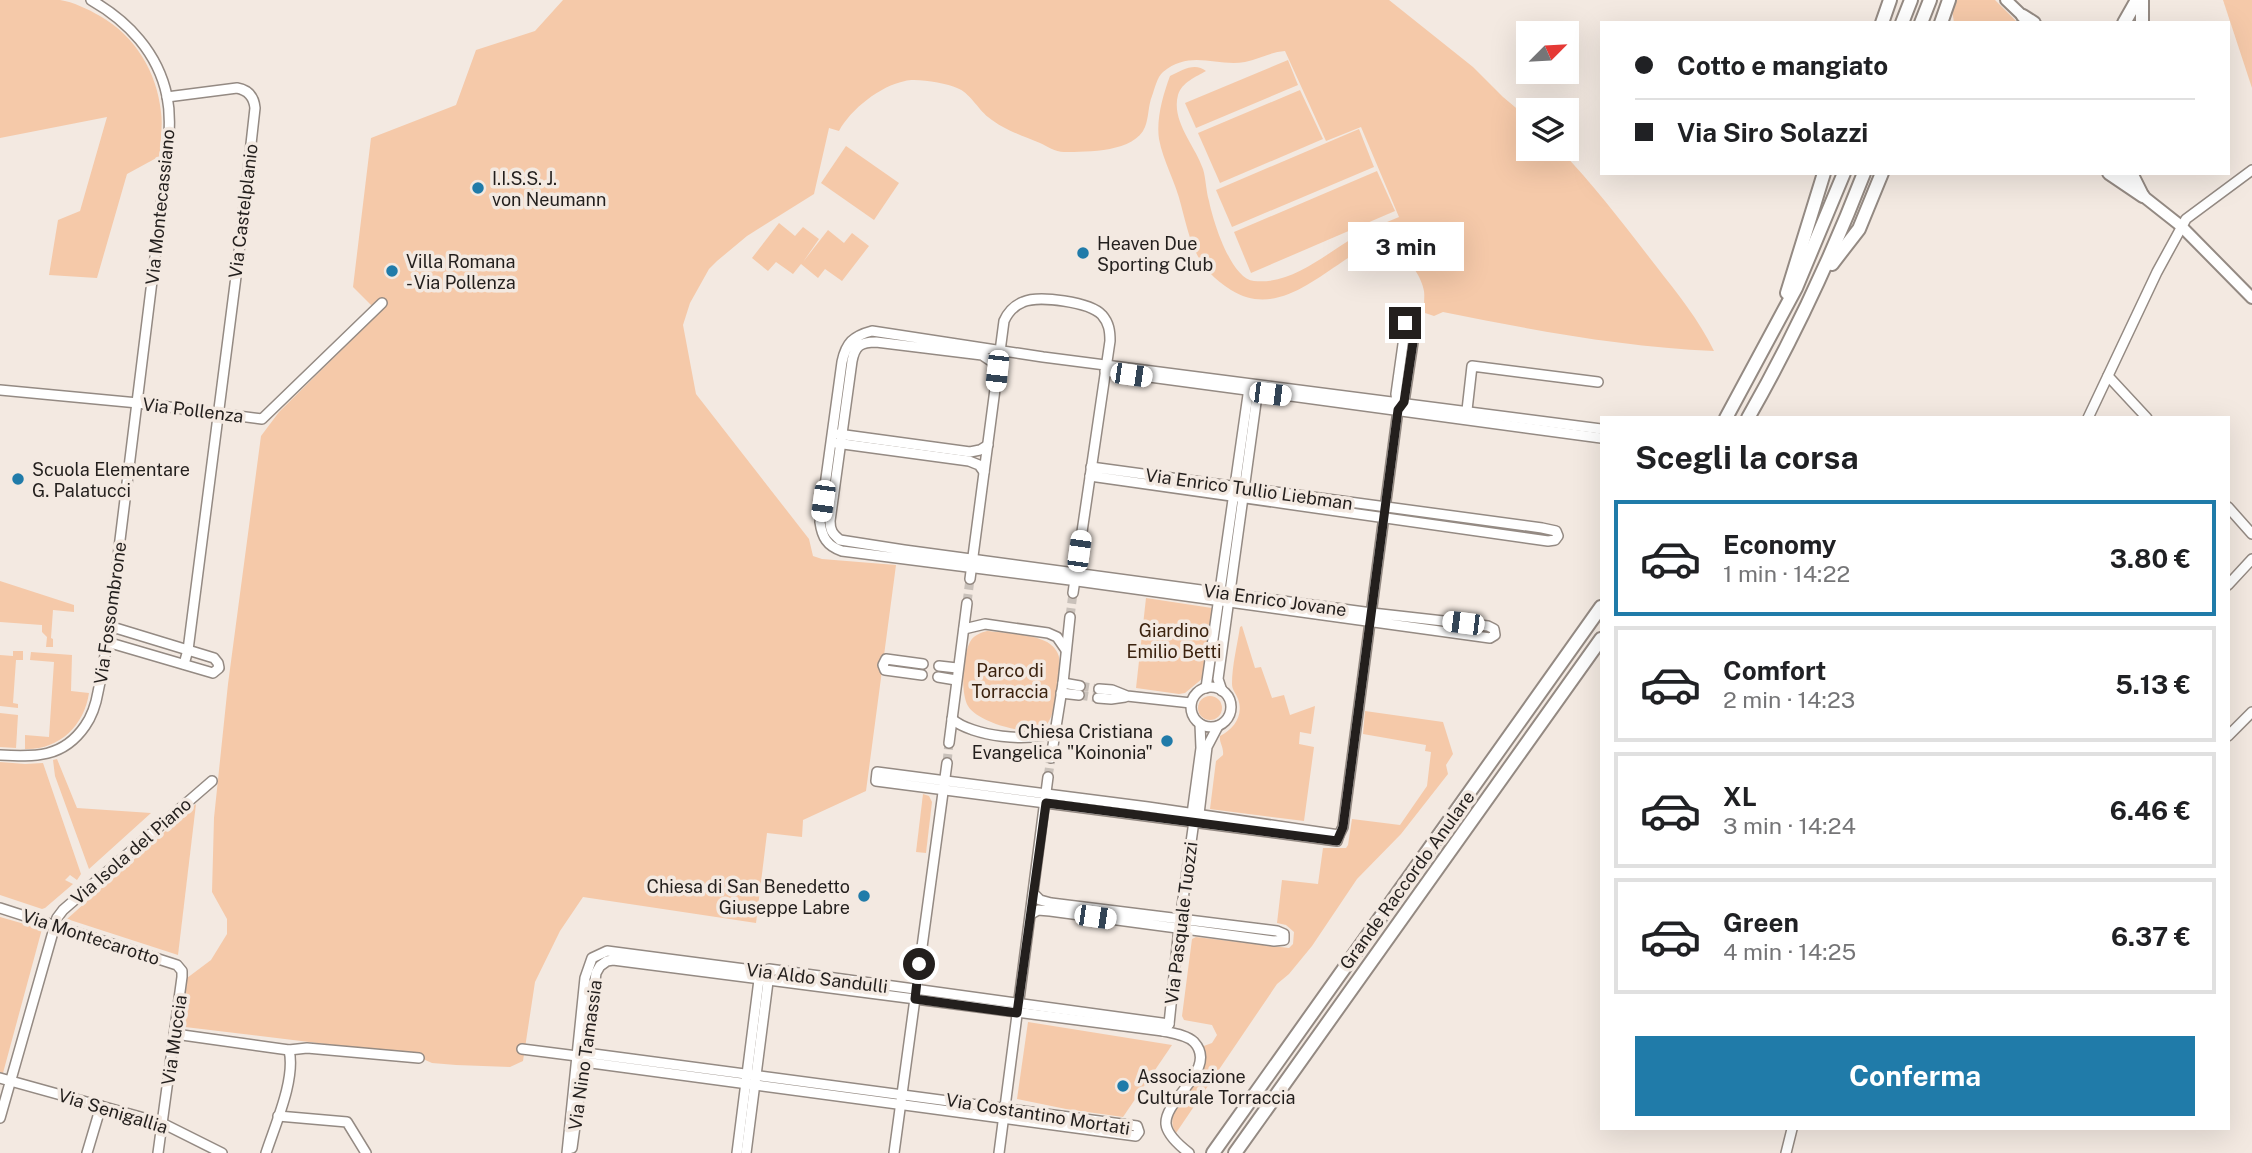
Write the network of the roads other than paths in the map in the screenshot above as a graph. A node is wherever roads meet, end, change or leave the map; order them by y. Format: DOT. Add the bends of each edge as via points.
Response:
graph roads {
  1 [pos="91,0"];
  2 [pos="1879,0"];
  3 [pos="1890,0"];
  4 [pos="1911,0"];
  5 [pos="1930,0"];
  6 [pos="2006,0"];
  7 [pos="2139,0"];
  8 [pos="1947,4"];
  9 [pos="2029,20"];
  10 [pos="1882,21"];
  11 [pos="1883,21"];
  12 [pos="1903,21"];
  13 [pos="1923,21"];
  14 [pos="1942,21"];
  15 [pos="2126,21"];
  16 [pos="2142,21"];
  17 [pos="167,97"];
  18 [pos="2252,170"];
  19 [pos="1823,175"];
  20 [pos="1843,175"];
  21 [pos="1863,175"];
  22 [pos="1881,175"];
  23 [pos="2112,175"];
  24 [pos="2125,175"];
  25 [pos="2132,175"];
  26 [pos="2143,196"];
  27 [pos="2181,226"];
  28 [pos="1820,281"];
  29 [pos="2252,298"];
  30 [pos="382,303"];
  31 [pos="1780,319"];
  32 [pos="862,338"];
  33 [pos="1000,351"];
  34 [pos="1106,368"];
  35 [pos="997,371"];
  36 [pos="2108,376"];
  37 [pos="1598,382"];
  38 [pos="1254,388"];
  39 [pos="0,390"];
  40 [pos="138,403"];
  41 [pos="1399,405"];
  42 [pos="1467,410"];
  43 [pos="218,412"];
  44 [pos="1727,416"];
  45 [pos="1749,416"];
  46 [pos="2089,416"];
  47 [pos="2145,416"];
  48 [pos="1600,429"];
  49 [pos="837,438"];
  50 [pos="1600,438"];
  51 [pos="988,445"];
  52 [pos="1091,471"];
  53 [pos="984,472"];
  54 [pos="1238,492"];
  55 [pos="2230,509"];
  56 [pos="1384,512"];
  57 [pos="2252,534"];
  58 [pos="2252,559"];
  59 [pos="972,563"];
  60 [pos="1075,576"];
  61 [pos="970,579"];
  62 [pos="2230,583"];
  63 [pos="1073,593"];
  64 [pos="1224,597"];
  65 [pos="967,603"];
  66 [pos="1600,608"];
  67 [pos="1070,617"];
  68 [pos="1371,617"];
  69 [pos="109,626"];
  70 [pos="964,629"];
  71 [pos="1600,640"];
  72 [pos="107,642"];
  73 [pos="188,650"];
  74 [pos="1066,650"];
  75 [pos="184,664"];
  76 [pos="923,664"];
  77 [pos="939,666"];
  78 [pos="957,668"];
  79 [pos="922,675"];
  80 [pos="937,677"];
  81 [pos="956,680"];
  82 [pos="1063,683"];
  83 [pos="1206,688"];
  84 [pos="1222,691"];
  85 [pos="1061,693"];
  86 [pos="1099,693"];
  87 [pos="1191,703"];
  88 [pos="2252,712"];
  89 [pos="952,719"];
  90 [pos="1200,724"];
  91 [pos="1218,726"];
  92 [pos="1055,732"];
  93 [pos="2230,734"];
  94 [pos="949,743"];
  95 [pos="0,755"];
  96 [pos="1051,758"];
  97 [pos="947,763"];
  98 [pos="1048,777"];
  99 [pos="212,780"];
  100 [pos="944,785"];
  101 [pos="1047,798"];
  102 [pos="1195,816"];
  103 [pos="1034,894"];
  104 [pos="0,908"];
  105 [pos="1031,914"];
  106 [pos="1180,923"];
  107 [pos="54,924"];
  108 [pos="592,958"];
  109 [pos="607,961"];
  110 [pos="180,969"];
  111 [pos="764,974"];
  112 [pos="915,994"];
  113 [pos="1017,1008"];
  114 [pos="1166,1028"];
  115 [pos="175,1034"];
  116 [pos="522,1049"];
  117 [pos="289,1050"];
  118 [pos="582,1057"];
  119 [pos="419,1058"];
  120 [pos="0,1078"];
  121 [pos="751,1079"];
  122 [pos="10,1082"];
  123 [pos="901,1099"];
  124 [pos="101,1106"];
  125 [pos="1003,1112"];
  126 [pos="278,1116"];
  127 [pos="0,1118"];
  128 [pos="162,1123"];
  129 [pos="1792,1130"];
  130 [pos="1187,1152"];
  131 [pos="87,1153"];
  132 [pos="159,1153"];
  133 [pos="222,1153"];
  134 [pos="266,1153"];
  135 [pos="366,1153"];
  136 [pos="569,1153"];
  137 [pos="737,1153"];
  138 [pos="746,1153"];
  139 [pos="894,1153"];
  140 [pos="999,1153"];
  141 [pos="1213,1153"];
  142 [pos="1235,1153"];
  143 [pos="1786,1153"];
  1 -- 17 [label="street, Via Montecassiano" via="135,33 152,56"];
  2 -- 10 [label="highway"];
  3 -- 11 [label="highway"];
  4 -- 12 [label="highway"];
  5 -- 13 [label="highway"];
  6 -- 9 [label="main road"];
  7 -- 15 [label="highway"];
  7 -- 16 [label="highway"];
  8 -- 14 [label="highway"];
  17 -- 40 [label="street, Via Montecassiano" via="169,136"];
  17 -- 43 [label="street, Via Castelplanio" via="237,88 248,93 255,104"];
  18 -- 27 [label="street"];
  19 -- 31 [label="highway"];
  20 -- 31 [label="highway"];
  21 -- 28 [label="highway"];
  22 -- 28 [label="highway" via="1858,229"];
  23 -- 26 [label="highway"];
  24 -- 26 [label="main road"];
  25 -- 26 [label="highway"];
  26 -- 27 [label="main road"];
  27 -- 29 [label="main road"];
  27 -- 36 [label="street"];
  28 -- 45 [label="highway"];
  30 -- 43 [label="street, Via Pollenza" via="262,419"];
  31 -- 44 [label="highway"];
  32 -- 33 [label="street" via="872,331"];
  32 -- 35 [label="street" via="982,355"];
  32 -- 49 [label="street" via="854,350"];
  33 -- 34 [label="street"];
  33 -- 34 [label="street" via="1004,321 1014,307 1034,299 1069,302 1094,309 1107,323"];
  33 -- 35 [label="street"];
  34 -- 38 [label="street"];
  34 -- 52 [label="street"];
  35 -- 51 [label="street"];
  36 -- 46 [label="street"];
  36 -- 47 [label="street"];
  37 -- 42 [label="street" via="1472,366"];
  38 -- 41 [label="street"];
  38 -- 54 [label="street"];
  39 -- 40 [label="street, Via Pollenza"];
  40 -- 43 [label="street, Via Pollenza"];
  40 -- 69 [label="street, Via Fossombrone"];
  41 -- 41 [label="street" via="1415,329 1412,319 1405,323"];
  41 -- 42 [label="street"];
  41 -- 50 [label="street"];
  41 -- 56 [label="street"];
  42 -- 48 [label="street"];
  43 -- 73 [label="street"];
  49 -- 51 [label="street" via="970,452"];
  49 -- 53 [label="street" via="969,461"];
  49 -- 59 [label="street, Via Enrico Jovane" via="820,522 829,537 904,555"];
  51 -- 53 [label="street"];
  52 -- 54 [label="street, Via Enrico Tullio Liebman"];
  52 -- 60 [label="street"];
  53 -- 59 [label="street"];
  54 -- 56 [label="street, Via Enrico Tullio Liebman"];
  54 -- 64 [label="street"];
  55 -- 57 [label="street"];
  56 -- 56 [label="street, Via Enrico Tullio Liebman" via="1548,541 1558,536 1556,531 1542,528"];
  56 -- 68 [label="street"];
  58 -- 62 [label="street"];
  59 -- 60 [label="street, Via Enrico Jovane"];
  59 -- 61 [label="street"];
  60 -- 63 [label="street"];
  60 -- 64 [label="street, Via Enrico Jovane"];
  64 -- 68 [label="street, Via Enrico Jovane"];
  64 -- 83 [label="street"];
  64 -- 84 [label="street" via="1218,679"];
  65 -- 70 [label="street"];
  66 -- 141 [label="highway, Grande Raccordo Anulare"];
  67 -- 74 [label="street"];
  68 -- 68 [label="street, Via Enrico Jovane" via="1490,638 1496,632 1488,626"];
  68 -- 102 [label="street" via="1343,827 1337,841"];
  69 -- 72 [label="street, Via Fossombrone"];
  69 -- 73 [label="street"];
  70 -- 74 [label="street" via="985,624 1048,632"];
  70 -- 78 [label="street"];
  71 -- 142 [label="highway, Grande Raccordo Anulare"];
  72 -- 75 [label="street"];
  72 -- 95 [label="street, Via Fossombrone" via="94,707 77,737 43,756"];
  73 -- 75 [label="street"];
  73 -- 75 [label="street" via="216,659 219,668 213,673"];
  74 -- 82 [label="street"];
  76 -- 79 [label="street" via="886,659 883,665 885,670"];
  77 -- 78 [label="street"];
  78 -- 81 [label="street"];
  80 -- 81 [label="street"];
  81 -- 89 [label="street"];
  82 -- 85 [label="street"];
  82 -- 85 [label="street" via="1080,691"];
  83 -- 84 [label="street"];
  83 -- 87 [label="street" via="1196,693"];
  84 -- 91 [label="street" via="1230,712"];
  85 -- 92 [label="street"];
  86 -- 87 [label="street" via="1112,690 1126,696"];
  87 -- 90 [label="street" via="1192,715"];
  88 -- 93 [label="street"];
  89 -- 92 [label="street" via="970,730 1031,738"];
  89 -- 94 [label="street"];
  90 -- 91 [label="street"];
  90 -- 102 [label="street, Via Pasquale Tuozzi"];
  91 -- 102 [label="street, Via Pasquale Tuozzi" via="1207,747"];
  92 -- 96 [label="street"];
  97 -- 100 [label="street"];
  98 -- 101 [label="street"];
  99 -- 107 [label="street, Via Isola del Piano" via="63,910"];
  100 -- 100 [label="street" via="877,772 876,781"];
  100 -- 101 [label="street"];
  100 -- 112 [label="street"];
  101 -- 102 [label="street"];
  101 -- 103 [label="street"];
  102 -- 106 [label="street, Via Pasquale Tuozzi"];
  103 -- 105 [label="street"];
  103 -- 106 [label="street" via="1051,903"];
  104 -- 107 [label="street, Via Montecarotto"];
  105 -- 106 [label="street" via="1038,910"];
  105 -- 113 [label="street"];
  106 -- 106 [label="street" via="1274,941 1284,940 1284,934 1277,931"];
  106 -- 114 [label="street, Via Pasquale Tuozzi"];
  107 -- 110 [label="street, Via Montecarotto"];
  107 -- 122 [label="street"];
  108 -- 111 [label="street, Via Aldo Sandulli" via="607,951"];
  108 -- 118 [label="street, Via Nino Tamassia" via="585,978"];
  109 -- 111 [label="street, Via Aldo Sandulli"];
  109 -- 118 [label="street, Via Nino Tamassia" via="596,973"];
  110 -- 115 [label="street, Via Muccia"];
  111 -- 112 [label="street, Via Aldo Sandulli"];
  111 -- 121 [label="street"];
  112 -- 113 [label="street, Via Aldo Sandulli"];
  112 -- 123 [label="street"];
  113 -- 114 [label="street, Via Aldo Sandulli"];
  113 -- 125 [label="street"];
  114 -- 130 [label="street, Via Aldo Sandulli" via="1194,1042 1198,1052 1195,1074 1166,1119 1171,1135"];
  115 -- 117 [label="street"];
  115 -- 128 [label="street, Via Muccia"];
  116 -- 118 [label="street, Via Costantino Mortati"];
  117 -- 119 [label="street"];
  117 -- 126 [label="street" via="291,1066"];
  118 -- 121 [label="street, Via Costantino Mortati"];
  118 -- 136 [label="street, Via Nino Tamassia"];
  120 -- 122 [label="street, Via Senigallia"];
  121 -- 123 [label="street, Via Costantino Mortati"];
  121 -- 137 [label="street"];
  121 -- 138 [label="street"];
  122 -- 124 [label="street, Via Senigallia"];
  122 -- 127 [label="street"];
  123 -- 125 [label="street, Via Costantino Mortati"];
  123 -- 139 [label="street"];
  124 -- 128 [label="street, Via Senigallia"];
  124 -- 131 [label="street"];
  125 -- 125 [label="street, Via Costantino Mortati" via="1136,1136 1139,1132 1137,1126"];
  125 -- 140 [label="street"];
  126 -- 134 [label="street"];
  126 -- 135 [label="street" via="347,1122"];
  128 -- 132 [label="street, Via Muccia"];
  128 -- 133 [label="street, Via Senigallia"];
  129 -- 143 [label="street"];
}
